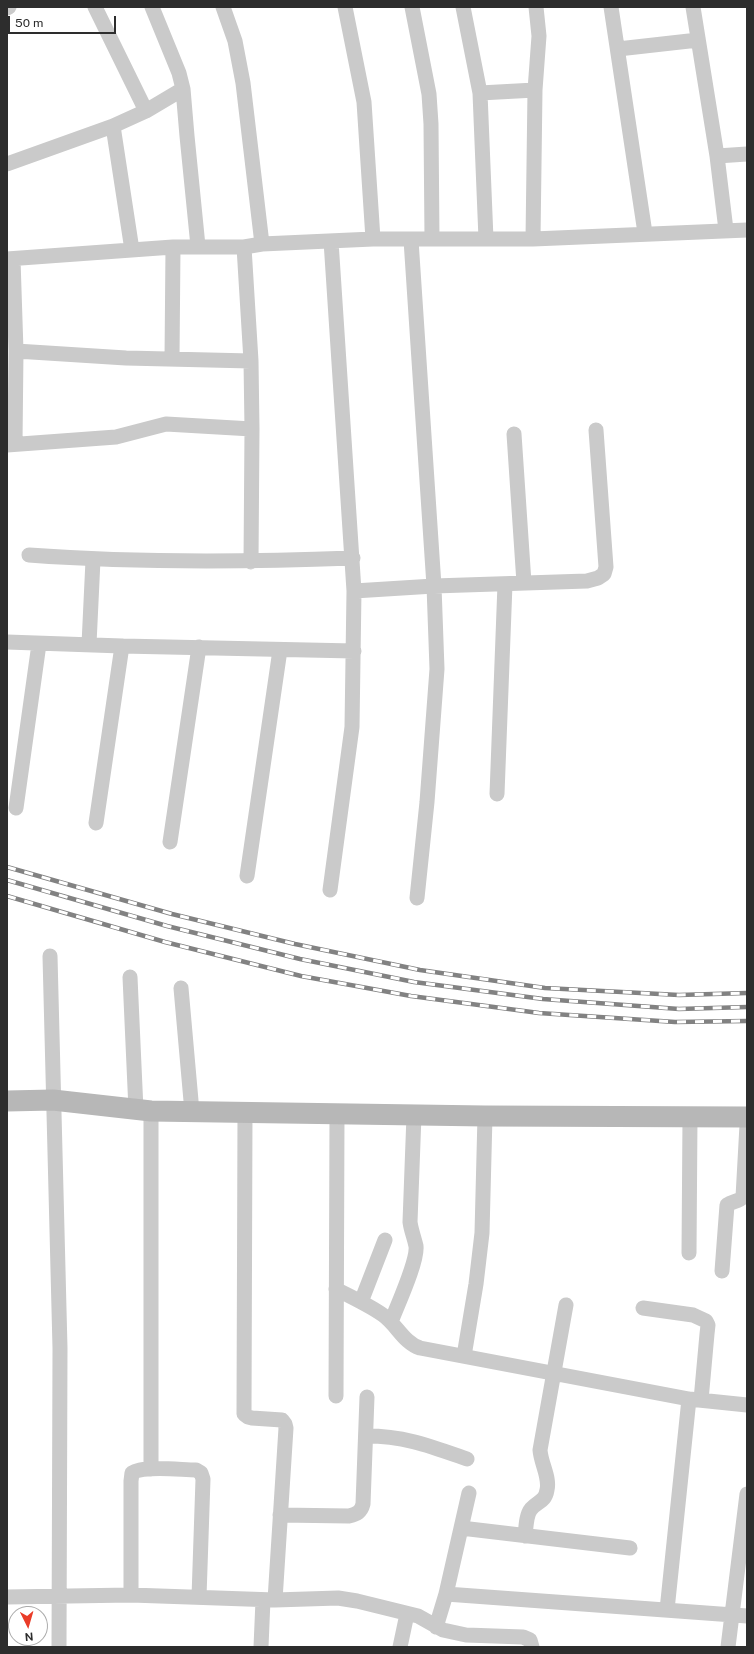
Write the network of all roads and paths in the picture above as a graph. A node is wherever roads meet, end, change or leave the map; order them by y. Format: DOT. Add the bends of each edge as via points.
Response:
graph roads {
  1 [pos="95,7"];
  2 [pos="152,7"];
  3 [pos="223,7"];
  4 [pos="345,7"];
  5 [pos="412,7"];
  6 [pos="463,7"];
  7 [pos="536,7"];
  8 [pos="611,7"];
  9 [pos="693,7"];
  10 [pos="698,40"];
  11 [pos="618,49"];
  12 [pos="183,89"];
  13 [pos="535,90"];
  14 [pos="480,93"];
  15 [pos="146,111"];
  16 [pos="113,126"];
  17 [pos="747,154"];
  18 [pos="717,156"];
  19 [pos="7,164"];
  20 [pos="726,230"];
  21 [pos="747,230"];
  22 [pos="645,233"];
  23 [pos="372,239"];
  24 [pos="432,239"];
  25 [pos="486,239"];
  26 [pos="533,239"];
  27 [pos="411,240"];
  28 [pos="331,241"];
  29 [pos="262,244"];
  30 [pos="198,246"];
  31 [pos="173,247"];
  32 [pos="244,247"];
  33 [pos="132,250"];
  34 [pos="10,259"];
  35 [pos="16,351"];
  36 [pos="172,359"];
  37 [pos="251,361"];
  38 [pos="252,429"];
  39 [pos="596,430"];
  40 [pos="514,434"];
  41 [pos="11,444"];
  42 [pos="28,555"];
  43 [pos="353,558"];
  44 [pos="93,560"];
  45 [pos="251,562"];
  46 [pos="524,583"];
  47 [pos="505,584"];
  48 [pos="434,586"];
  49 [pos="354,591"];
  50 [pos="7,642"];
  51 [pos="39,644"];
  52 [pos="89,644"];
  53 [pos="122,646"];
  54 [pos="199,647"];
  55 [pos="280,650"];
  56 [pos="354,651"];
  57 [pos="497,794"];
  58 [pos="16,808"];
  59 [pos="96,823"];
  60 [pos="170,842"];
  61 [pos="247,876"];
  62 [pos="330,890"];
  63 [pos="417,898"];
  64 [pos="50,956"];
  65 [pos="130,977"];
  66 [pos="181,988"];
  67 [pos="54,1100"];
  68 [pos="7,1101"];
  69 [pos="144,1110"];
  70 [pos="192,1112"];
  71 [pos="245,1112"];
  72 [pos="337,1114"];
  73 [pos="414,1115"];
  74 [pos="485,1116"];
  75 [pos="690,1117"];
  76 [pos="747,1117"];
  77 [pos="747,1125"];
  78 [pos="385,1240"];
  79 [pos="689,1253"];
  80 [pos="722,1271"];
  81 [pos="336,1290"];
  82 [pos="361,1302"];
  83 [pos="566,1305"];
  84 [pos="643,1308"];
  85 [pos="390,1322"];
  86 [pos="464,1356"];
  87 [pos="554,1373"];
  88 [pos="336,1396"];
  89 [pos="367,1397"];
  90 [pos="695,1399"];
  91 [pos="747,1405"];
  92 [pos="366,1436"];
  93 [pos="467,1459"];
  94 [pos="151,1469"];
  95 [pos="469,1493"];
  96 [pos="747,1494"];
  97 [pos="280,1515"];
  98 [pos="461,1528"];
  99 [pos="525,1536"];
  100 [pos="630,1548"];
  101 [pos="446,1594"];
  102 [pos="131,1595"];
  103 [pos="60,1596"];
  104 [pos="7,1597"];
  105 [pos="199,1597"];
  106 [pos="269,1600"];
  107 [pos="667,1610"];
  108 [pos="408,1614"];
  109 [pos="740,1616"];
  110 [pos="436,1627"];
  111 [pos="464,1641"];
  112 [pos="59,1647"];
  113 [pos="261,1647"];
  114 [pos="400,1647"];
  115 [pos="532,1647"];
  116 [pos="728,1647"];
  1 -- 15 [label="street"];
  2 -- 12 [label="street"];
  3 -- 29 [label="street" via="235,41 243,82"];
  4 -- 23 [label="street" via="364,102"];
  5 -- 24 [label="street" via="429,94"];
  6 -- 14 [label="street"];
  7 -- 13 [label="street" via="539,36"];
  8 -- 11 [label="street"];
  9 -- 10 [label="street"];
  10 -- 11 [label="street"];
  10 -- 18 [label="street"];
  11 -- 22 [label="street"];
  12 -- 15 [label="street"];
  12 -- 30 [label="street"];
  13 -- 14 [label="street"];
  13 -- 26 [label="street"];
  14 -- 25 [label="street"];
  15 -- 16 [label="street"];
  16 -- 19 [label="street"];
  16 -- 33 [label="street"];
  17 -- 18 [label="street"];
  18 -- 20 [label="street"];
  20 -- 21 [label="street"];
  20 -- 22 [label="street"];
  22 -- 26 [label="street"];
  23 -- 27 [label="street"];
  23 -- 28 [label="street"];
  24 -- 25 [label="street"];
  24 -- 27 [label="street"];
  25 -- 26 [label="street"];
  27 -- 48 [label="street"];
  28 -- 29 [label="street"];
  28 -- 43 [label="street"];
  29 -- 32 [label="street"];
  30 -- 31 [label="street"];
  30 -- 32 [label="street"];
  31 -- 33 [label="street"];
  31 -- 36 [label="street"];
  32 -- 37 [label="street"];
  33 -- 34 [label="street"];
  34 -- 35 [label="street"];
  35 -- 36 [label="street"];
  35 -- 41 [label="street"];
  36 -- 37 [label="street"];
  37 -- 38 [label="street"];
  38 -- 41 [label="street" via="166,424 116,437"];
  38 -- 45 [label="street"];
  39 -- 46 [label="street" via="606,567 604,574 587,581"];
  40 -- 46 [label="street"];
  42 -- 44 [label="street"];
  43 -- 45 [label="street"];
  43 -- 49 [label="street"];
  44 -- 45 [label="street"];
  44 -- 52 [label="street"];
  46 -- 47 [label="street"];
  47 -- 48 [label="street"];
  47 -- 57 [label="street"];
  48 -- 49 [label="street"];
  48 -- 63 [label="street" via="437,669"];
  49 -- 56 [label="street"];
  50 -- 51 [label="street"];
  51 -- 52 [label="street"];
  51 -- 58 [label="street"];
  52 -- 53 [label="street"];
  53 -- 54 [label="street"];
  53 -- 59 [label="street"];
  54 -- 55 [label="street"];
  54 -- 60 [label="street"];
  55 -- 56 [label="street"];
  55 -- 61 [label="street"];
  56 -- 62 [label="street" via="352,727"];
  64 -- 67 [label="street"];
  65 -- 69 [label="street"];
  66 -- 70 [label="street"];
  67 -- 68 [label="street"];
  67 -- 69 [label="street"];
  67 -- 103 [label="street" via="60,1348"];
  69 -- 70 [label="street"];
  69 -- 94 [label="street"];
  70 -- 71 [label="street"];
  71 -- 72 [label="street"];
  71 -- 97 [label="street" via="244,1414 252,1418 282,1420 285,1424"];
  72 -- 73 [label="street"];
  72 -- 81 [label="street"];
  73 -- 74 [label="street"];
  73 -- 85 [label="street" via="410,1222 416,1253"];
  74 -- 75 [label="street"];
  74 -- 86 [label="street" via="482,1233"];
  75 -- 76 [label="street"];
  75 -- 79 [label="street"];
  77 -- 80 [label="street" via="743,1197 739,1201 727,1204"];
  78 -- 82 [label="street"];
  81 -- 82 [label="street"];
  81 -- 88 [label="street"];
  82 -- 85 [label="street"];
  83 -- 87 [label="street"];
  84 -- 90 [label="street" via="692,1315 706,1321 707,1334"];
  85 -- 86 [label="street" via="412,1345"];
  86 -- 87 [label="street"];
  87 -- 90 [label="street"];
  87 -- 99 [label="street" via="540,1450 547,1489 545,1497 529,1512"];
  89 -- 92 [label="street"];
  90 -- 91 [label="street"];
  90 -- 107 [label="street"];
  92 -- 93 [label="street" via="406,1439"];
  92 -- 97 [label="street" via="361,1510 349,1516"];
  94 -- 102 [label="street" via="132,1473"];
  94 -- 105 [label="street" via="196,1470 201,1473"];
  95 -- 98 [label="street"];
  96 -- 109 [label="street"];
  97 -- 106 [label="street"];
  98 -- 99 [label="street"];
  98 -- 101 [label="street"];
  99 -- 100 [label="street"];
  101 -- 107 [label="street"];
  101 -- 110 [label="street"];
  102 -- 103 [label="street"];
  102 -- 105 [label="street"];
  103 -- 104 [label="street"];
  103 -- 112 [label="street"];
  105 -- 106 [label="street"];
  106 -- 108 [label="street" via="338,1598"];
  106 -- 113 [label="street"];
  107 -- 109 [label="street"];
  108 -- 110 [label="street" via="418,1616"];
  108 -- 114 [label="street"];
  109 -- 116 [label="street"];
  110 -- 111 [label="street"];
  111 -- 115 [label="street" via="523,1637 530,1640"];
}
